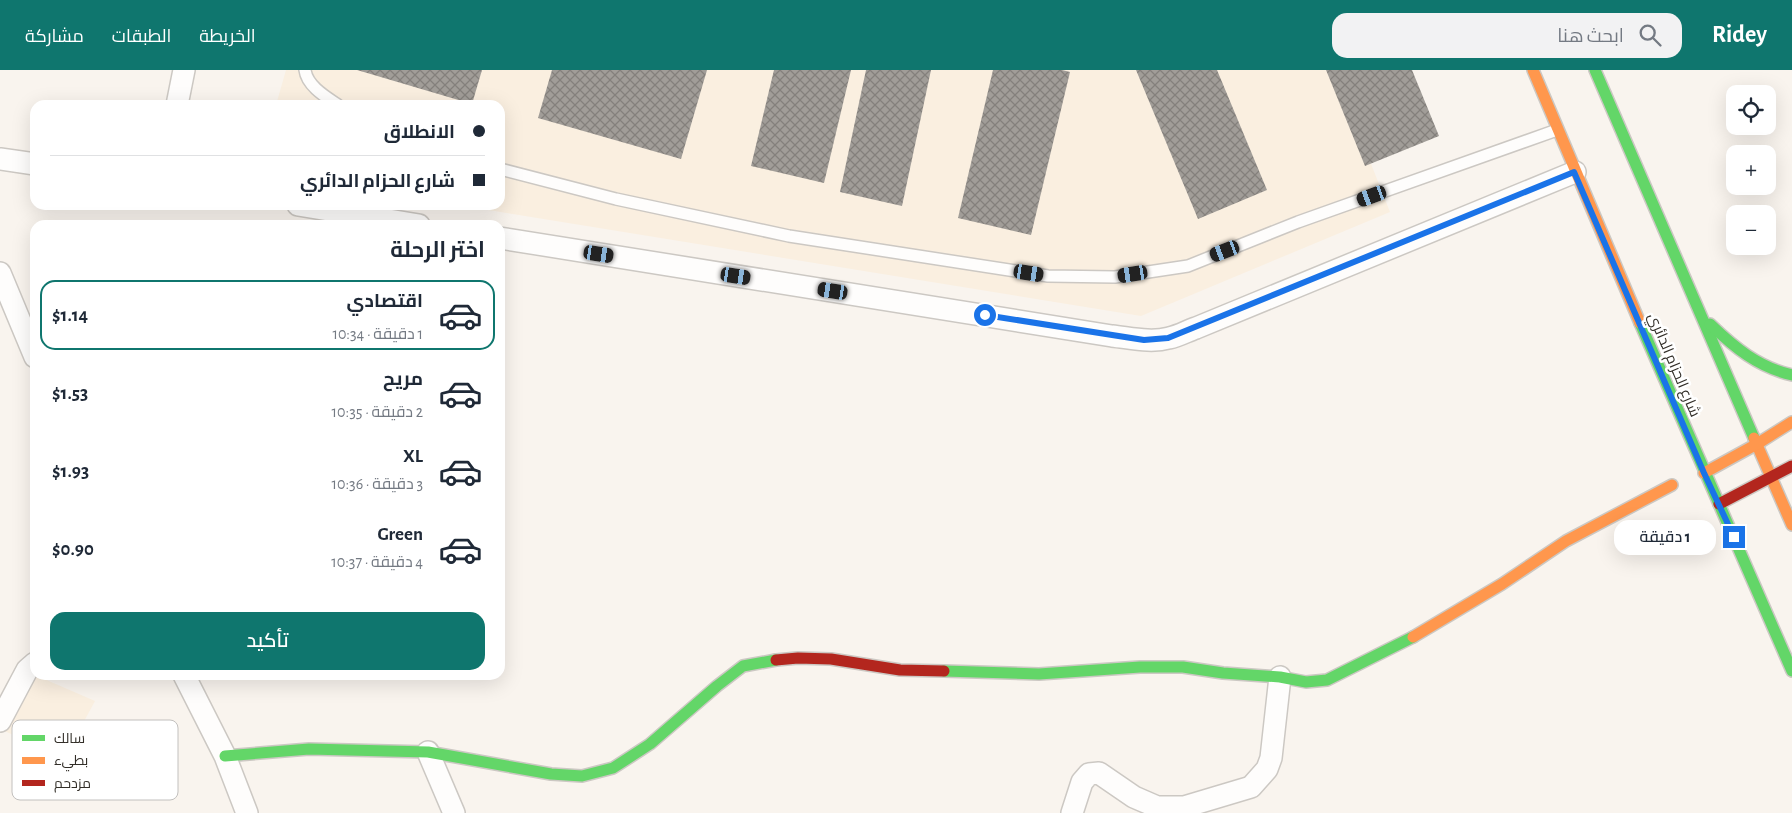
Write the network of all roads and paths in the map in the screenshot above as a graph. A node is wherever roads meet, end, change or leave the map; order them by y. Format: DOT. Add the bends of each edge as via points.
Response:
graph roads {
  1 [pos="184,70"];
  2 [pos="305,70"];
  3 [pos="1533,70"];
  4 [pos="1595,70"];
  5 [pos="178,100"];
  6 [pos="330,100"];
  7 [pos="1557,130"];
  8 [pos="0,159"];
  9 [pos="30,163"];
  10 [pos="505,170"];
  11 [pos="1574,172"];
  12 [pos="328,210"];
  13 [pos="389,220"];
  14 [pos="505,239"];
  15 [pos="0,273"];
  16 [pos="1702,317"];
  17 [pos="30,345"];
  18 [pos="1792,376"];
  19 [pos="1792,422"];
  20 [pos="1757,444"];
  21 [pos="1792,466"];
  22 [pos="1704,473"];
  23 [pos="1772,478"];
  24 [pos="1672,485"];
  25 [pos="1719,504"];
  26 [pos="1792,525"];
  27 [pos="30,667"];
  28 [pos="1792,671"];
  29 [pos="1280,677"];
  30 [pos="187,680"];
  31 [pos="0,721"];
  32 [pos="428,752"];
  33 [pos="225,756"];
  34 [pos="247,813"];
  35 [pos="454,813"];
  36 [pos="1072,813"];
  1 -- 5 [label="street"];
  2 -- 6 [label="lane" via="320,93"];
  3 -- 7 [label="street, شارع الحزام الدائري"];
  4 -- 16 [label="street"];
  7 -- 10 [label="lane" via="1298,222 1188,266 1115,277 1048,276 789,236 616,199"];
  7 -- 11 [label="street, شارع الحزام الدائري"];
  8 -- 9 [label="street"];
  11 -- 14 [label="street" via="1184,333 1156,340 1112,336"];
  11 -- 22 [label="street, شارع الحزام الدائري"];
  12 -- 13 [label="street"];
  15 -- 17 [label="street"];
  16 -- 18 [label="street" via="1742,354 1774,372"];
  16 -- 20 [label="street"];
  19 -- 20 [label="street"];
  20 -- 22 [label="street"];
  20 -- 23 [label="street"];
  21 -- 23 [label="street"];
  22 -- 25 [label="street, شارع الحزام الدائري"];
  23 -- 25 [label="street"];
  23 -- 26 [label="street"];
  24 -- 29 [label="street" via="1566,542 1425,631 1350,669 1327,680 1306,682"];
  25 -- 28 [label="street, شارع الحزام الدائري"];
  27 -- 31 [label="street"];
  29 -- 32 [label="street" via="1183,667 1039,674 900,670 830,659 798,658 743,666 650,744 614,768 582,776 551,774"];
  29 -- 36 [label="street" via="1272,758 1251,787 1184,808 1157,807 1134,797 1099,773 1089,774 1082,782"];
  30 -- 33 [label="street"];
  32 -- 33 [label="street" via="310,749"];
  32 -- 35 [label="street"];
  33 -- 34 [label="street"];
}
